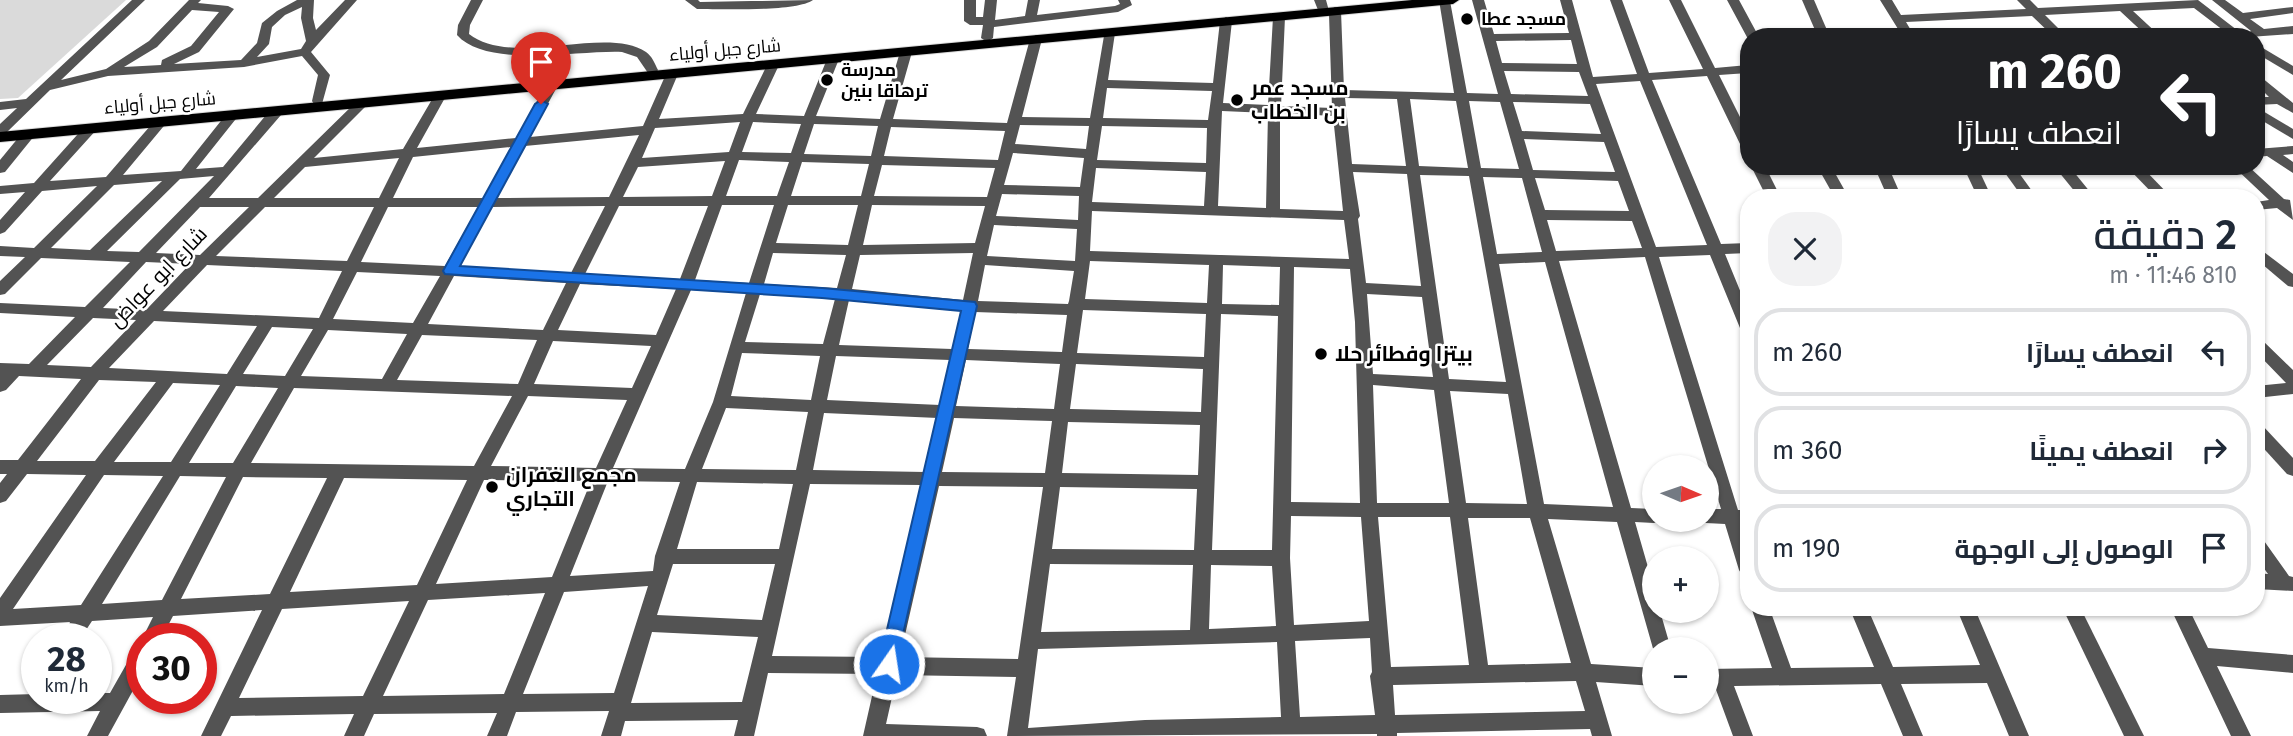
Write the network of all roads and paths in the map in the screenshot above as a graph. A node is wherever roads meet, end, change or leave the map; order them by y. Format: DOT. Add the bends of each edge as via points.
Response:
graph roads {
  1 [pos="139,0"];
  2 [pos="307,0"];
  3 [pos="351,0"];
  4 [pos="477,0"];
  5 [pos="691,0"];
  6 [pos="807,0"];
  7 [pos="970,0"];
  8 [pos="991,0"];
  9 [pos="1034,0"];
  10 [pos="1124,0"];
  11 [pos="1397,0"];
  12 [pos="1453,0"];
  13 [pos="1478,0"];
  14 [pos="1566,0"];
  15 [pos="1616,0"];
  16 [pos="1675,0"];
  17 [pos="1733,0"];
  18 [pos="1808,0"];
  19 [pos="1886,0"];
  20 [pos="2023,0"];
  21 [pos="2222,0"];
  22 [pos="1444,1"];
  23 [pos="2193,2"];
  24 [pos="192,3"];
  25 [pos="2094,4"];
  26 [pos="2122,7"];
  27 [pos="1325,8"];
  28 [pos="2293,10"];
  29 [pos="2035,12"];
  30 [pos="1279,17"];
  31 [pos="2241,17"];
  32 [pos="1030,19"];
  33 [pos="1898,19"];
  34 [pos="1226,21"];
  35 [pos="988,28"];
  36 [pos="1748,28"];
  37 [pos="1820,28"];
  38 [pos="1904,28"];
  39 [pos="2052,28"];
  40 [pos="2145,28"];
  41 [pos="2228,28"];
  42 [pos="2255,28"];
  43 [pos="2291,32"];
  44 [pos="1109,33"];
  45 [pos="2265,33"];
  46 [pos="1574,36"];
  47 [pos="1487,38"];
  48 [pos="1036,39"];
  49 [pos="309,46"];
  50 [pos="906,52"];
  51 [pos="2265,55"];
  52 [pos="832,60"];
  53 [pos="244,63"];
  54 [pos="773,65"];
  55 [pos="1495,66"];
  56 [pos="151,69"];
  57 [pos="652,70"];
  58 [pos="1740,70"];
  59 [pos="2293,71"];
  60 [pos="108,72"];
  61 [pos="1711,72"];
  62 [pos="672,74"];
  63 [pos="1586,74"];
  64 [pos="1644,76"];
  65 [pos="1102,84"];
  66 [pos="552,85"];
  67 [pos="2265,86"];
  68 [pos="1218,87"];
  69 [pos="45,88"];
  70 [pos="1338,94"];
  71 [pos="440,96"];
  72 [pos="1404,96"];
  73 [pos="1461,98"];
  74 [pos="1504,99"];
  75 [pos="1595,100"];
  76 [pos="2280,100"];
  77 [pos="318,101"];
  78 [pos="2265,101"];
  79 [pos="29,103"];
  80 [pos="362,103"];
  81 [pos="0,106"];
  82 [pos="1217,107"];
  83 [pos="2293,108"];
  84 [pos="1274,110"];
  85 [pos="276,111"];
  86 [pos="1339,112"];
  87 [pos="233,115"];
  88 [pos="2265,117"];
  89 [pos="748,118"];
  90 [pos="809,119"];
  91 [pos="162,121"];
  92 [pos="886,121"];
  93 [pos="1096,122"];
  94 [pos="1013,124"];
  95 [pos="1214,124"];
  96 [pos="648,127"];
  97 [pos="91,128"];
  98 [pos="0,130"];
  99 [pos="1740,130"];
  100 [pos="28,135"];
  101 [pos="1516,135"];
  102 [pos="2293,135"];
  103 [pos="0,137"];
  104 [pos="1610,138"];
  105 [pos="520,141"];
  106 [pos="2293,150"];
  107 [pos="409,151"];
  108 [pos="2265,153"];
  109 [pos="2265,154"];
  110 [pos="735,156"];
  111 [pos="798,156"];
  112 [pos="1006,156"];
  113 [pos="1090,159"];
  114 [pos="877,160"];
  115 [pos="302,163"];
  116 [pos="633,163"];
  117 [pos="1213,168"];
  118 [pos="1347,168"];
  119 [pos="0,169"];
  120 [pos="1414,169"];
  121 [pos="2293,169"];
  122 [pos="227,171"];
  123 [pos="1477,172"];
  124 [pos="182,173"];
  125 [pos="1526,173"];
  126 [pos="2069,175"];
  127 [pos="2142,175"];
  128 [pos="2251,175"];
  129 [pos="1623,177"];
  130 [pos="112,179"];
  131 [pos="41,186"];
  132 [pos="2080,189"];
  133 [pos="2156,189"];
  134 [pos="0,190"];
  135 [pos="995,195"];
  136 [pos="1085,199"];
  137 [pos="614,200"];
  138 [pos="867,200"];
  139 [pos="717,201"];
  140 [pos="784,201"];
  141 [pos="197,202"];
  142 [pos="260,202"];
  143 [pos="486,202"];
  144 [pos="383,203"];
  145 [pos="2286,203"];
  146 [pos="2265,205"];
  147 [pos="1211,211"];
  148 [pos="1273,212"];
  149 [pos="1353,215"];
  150 [pos="1538,215"];
  151 [pos="2293,215"];
  152 [pos="1636,216"];
  153 [pos="989,220"];
  154 [pos="1083,225"];
  155 [pos="0,229"];
  156 [pos="769,248"];
  157 [pos="1740,249"];
  158 [pos="854,250"];
  159 [pos="0,251"];
  160 [pos="1718,251"];
  161 [pos="37,253"];
  162 [pos="979,254"];
  163 [pos="1651,254"];
  164 [pos="94,255"];
  165 [pos="141,258"];
  166 [pos="1550,258"];
  167 [pos="1493,259"];
  168 [pos="2265,259"];
  169 [pos="202,261"];
  170 [pos="1081,261"];
  171 [pos="1216,261"];
  172 [pos="1287,262"];
  173 [pos="1358,264"];
  174 [pos="350,267"];
  175 [pos="450,271"];
  176 [pos="577,278"];
  177 [pos="2293,282"];
  178 [pos="686,284"];
  179 [pos="1361,288"];
  180 [pos="756,289"];
  181 [pos="0,290"];
  182 [pos="1430,292"];
  183 [pos="845,295"];
  184 [pos="970,306"];
  185 [pos="1075,307"];
  186 [pos="1740,307"];
  187 [pos="0,308"];
  188 [pos="1214,309"];
  189 [pos="1285,311"];
  190 [pos="87,313"];
  191 [pos="149,316"];
  192 [pos="268,321"];
  193 [pos="324,323"];
  194 [pos="419,328"];
  195 [pos="548,334"];
  196 [pos="660,341"];
  197 [pos="736,347"];
  198 [pos="829,352"];
  199 [pos="2265,352"];
  200 [pos="958,355"];
  201 [pos="1069,359"];
  202 [pos="1211,363"];
  203 [pos="16,369"];
  204 [pos="94,374"];
  205 [pos="168,377"];
  206 [pos="1365,379"];
  207 [pos="232,380"];
  208 [pos="2293,380"];
  209 [pos="290,382"];
  210 [pos="1441,385"];
  211 [pos="0,386"];
  212 [pos="386,386"];
  213 [pos="2293,388"];
  214 [pos="1516,389"];
  215 [pos="523,391"];
  216 [pos="2265,392"];
  217 [pos="639,394"];
  218 [pos="721,402"];
  219 [pos="817,407"];
  220 [pos="947,412"];
  221 [pos="1060,415"];
  222 [pos="1209,419"];
  223 [pos="2265,439"];
  224 [pos="0,467"];
  225 [pos="24,467"];
  226 [pos="99,469"];
  227 [pos="2293,469"];
  228 [pos="175,470"];
  229 [pos="238,470"];
  230 [pos="340,471"];
  231 [pos="480,471"];
  232 [pos="602,474"];
  233 [pos="691,475"];
  234 [pos="803,478"];
  235 [pos="930,480"];
  236 [pos="1053,482"];
  237 [pos="1206,482"];
  238 [pos="0,496"];
  239 [pos="1281,509"];
  240 [pos="1368,509"];
  241 [pos="1457,509"];
  242 [pos="1537,511"];
  243 [pos="1625,516"];
  244 [pos="1642,516"];
  245 [pos="1719,516"];
  246 [pos="1740,516"];
  247 [pos="2265,555"];
  248 [pos="664,556"];
  249 [pos="1041,556"];
  250 [pos="786,557"];
  251 [pos="1281,558"];
  252 [pos="1204,559"];
  253 [pos="658,578"];
  254 [pos="2265,582"];
  255 [pos="559,584"];
  256 [pos="2288,584"];
  257 [pos="424,590"];
  258 [pos="278,599"];
  259 [pos="170,606"];
  260 [pos="0,612"];
  261 [pos="86,614"];
  262 [pos="1763,616"];
  263 [pos="1862,616"];
  264 [pos="1969,616"];
  265 [pos="2075,616"];
  266 [pos="2183,616"];
  267 [pos="0,618"];
  268 [pos="80,623"];
  269 [pos="160,623"];
  270 [pos="646,623"];
  271 [pos="767,629"];
  272 [pos="1377,629"];
  273 [pos="1285,634"];
  274 [pos="1659,637"];
  275 [pos="1199,638"];
  276 [pos="1031,641"];
  277 [pos="2202,656"];
  278 [pos="760,664"];
  279 [pos="889,664"];
  280 [pos="2293,664"];
  281 [pos="1027,667"];
  282 [pos="1582,672"];
  283 [pos="1480,674"];
  284 [pos="1993,674"];
  285 [pos="1380,676"];
  286 [pos="1642,676"];
  287 [pos="1888,676"];
  288 [pos="1785,677"];
  289 [pos="1719,678"];
  290 [pos="126,683"];
  291 [pos="1719,688"];
  292 [pos="21,701"];
  293 [pos="112,702"];
  294 [pos="115,702"];
  295 [pos="510,702"];
  296 [pos="0,704"];
  297 [pos="369,704"];
  298 [pos="226,707"];
  299 [pos="620,707"];
  300 [pos="749,710"];
  301 [pos="1291,727"];
  302 [pos="1599,728"];
  303 [pos="1386,730"];
  304 [pos="1146,732"];
  305 [pos="873,735"];
  306 [pos="97,736"];
  307 [pos="211,736"];
  308 [pos="354,736"];
  309 [pos="497,736"];
  310 [pos="611,736"];
  311 [pos="744,736"];
  312 [pos="977,736"];
  313 [pos="1017,736"];
  314 [pos="1031,736"];
  315 [pos="1743,736"];
  316 [pos="1913,736"];
  317 [pos="2019,736"];
  318 [pos="2134,736"];
  319 [pos="2241,736"];
  1 -- 69 [label="street"];
  2 -- 49 [label="street"];
  2 -- 53 [label="street" via="266,26 262,44"];
  3 -- 49 [label="street"];
  4 -- 57 [label="street" via="463,35 474,43 513,50 621,49 638,53"];
  5 -- 6 [label="street" via="697,6"];
  7 -- 35 [label="street" via="970,21"];
  8 -- 35 [label="street"];
  9 -- 32 [label="street"];
  10 -- 32 [label="street" via="1126,5 1118,9"];
  11 -- 27 [label="main road, شارع جبل أولياء"];
  12 -- 22 [label="main road, شارع جبل أولياء"];
  13 -- 47 [label="street"];
  14 -- 46 [label="street"];
  15 -- 64 [label="street"];
  16 -- 61 [label="street"];
  17 -- 36 [label="street"];
  18 -- 37 [label="street"];
  19 -- 33 [label="street"];
  20 -- 29 [label="street"];
  21 -- 31 [label="street"];
  22 -- 27 [label="main road, شارع جبل أولياء"];
  22 -- 73 [label="street"];
  23 -- 26 [label="street"];
  23 -- 41 [label="street"];
  24 -- 56 [label="street" via="228,9 195,49"];
  24 -- 60 [label="street" via="153,44"];
  25 -- 26 [label="street"];
  25 -- 29 [label="street"];
  26 -- 40 [label="street"];
  27 -- 30 [label="main road, شارع جبل أولياء"];
  27 -- 35 [label="main road, شارع جبل أولياء"];
  27 -- 70 [label="street"];
  28 -- 31 [label="street"];
  29 -- 33 [label="street"];
  29 -- 39 [label="street"];
  30 -- 34 [label="main road, شارع جبل أولياء"];
  30 -- 84 [label="street"];
  31 -- 42 [label="street"];
  32 -- 35 [label="street"];
  33 -- 38 [label="street"];
  34 -- 44 [label="main road, شارع جبل أولياء"];
  34 -- 68 [label="street"];
  35 -- 57 [label="main road, شارع جبل أولياء"];
  43 -- 45 [label="street"];
  44 -- 48 [label="main road, شارع جبل أولياء"];
  44 -- 65 [label="street"];
  46 -- 47 [label="street"];
  46 -- 63 [label="street"];
  47 -- 55 [label="street"];
  48 -- 50 [label="main road, شارع جبل أولياء"];
  48 -- 94 [label="street"];
  49 -- 53 [label="street"];
  49 -- 77 [label="street" via="324,75"];
  50 -- 52 [label="main road, شارع جبل أولياء"];
  50 -- 92 [label="street"];
  51 -- 59 [label="street"];
  52 -- 54 [label="main road, شارع جبل أولياء"];
  52 -- 90 [label="street"];
  53 -- 56 [label="street"];
  54 -- 62 [label="main road, شارع جبل أولياء"];
  54 -- 89 [label="street"];
  55 -- 63 [label="street"];
  55 -- 74 [label="street"];
  56 -- 60 [label="street"];
  57 -- 77 [label="main road, شارع جبل أولياء"];
  58 -- 61 [label="street"];
  60 -- 69 [label="street"];
  61 -- 64 [label="street"];
  61 -- 99 [label="street"];
  62 -- 66 [label="main road, شارع جبل أولياء"];
  62 -- 96 [label="street"];
  63 -- 64 [label="street"];
  63 -- 75 [label="street"];
  64 -- 160 [label="street"];
  65 -- 68 [label="street"];
  65 -- 93 [label="street"];
  66 -- 71 [label="main road, شارع جبل أولياء"];
  66 -- 105 [label="street"];
  67 -- 76 [label="street"];
  68 -- 82 [label="street"];
  69 -- 79 [label="street"];
  70 -- 72 [label="street"];
  70 -- 86 [label="street"];
  71 -- 80 [label="main road, شارع جبل أولياء"];
  71 -- 107 [label="street"];
  72 -- 73 [label="street"];
  72 -- 120 [label="street"];
  73 -- 74 [label="street"];
  73 -- 123 [label="street"];
  74 -- 75 [label="street"];
  74 -- 101 [label="street"];
  75 -- 104 [label="street"];
  76 -- 78 [label="street"];
  76 -- 83 [label="street"];
  77 -- 98 [label="main road, شارع جبل أولياء"];
  79 -- 81 [label="street"];
  79 -- 98 [label="street"];
  80 -- 85 [label="main road, شارع جبل أولياء"];
  80 -- 115 [label="street, شارع ابو عواض"];
  82 -- 84 [label="street"];
  82 -- 95 [label="street"];
  84 -- 86 [label="street"];
  84 -- 148 [label="street"];
  85 -- 87 [label="main road, شارع جبل أولياء"];
  85 -- 122 [label="street"];
  86 -- 118 [label="street"];
  87 -- 91 [label="main road, شارع جبل أولياء"];
  87 -- 124 [label="street"];
  88 -- 102 [label="street"];
  89 -- 90 [label="street"];
  89 -- 96 [label="street"];
  89 -- 110 [label="street"];
  90 -- 92 [label="street"];
  90 -- 111 [label="street"];
  91 -- 97 [label="main road, شارع جبل أولياء"];
  91 -- 130 [label="street"];
  92 -- 94 [label="street"];
  92 -- 114 [label="street"];
  93 -- 94 [label="street"];
  93 -- 95 [label="street"];
  93 -- 113 [label="street"];
  94 -- 112 [label="street"];
  95 -- 117 [label="street"];
  96 -- 105 [label="street"];
  96 -- 116 [label="street"];
  97 -- 100 [label="main road, شارع جبل أولياء"];
  97 -- 131 [label="street"];
  100 -- 103 [label="main road, شارع جبل أولياء"];
  100 -- 119 [label="street"];
  101 -- 104 [label="street"];
  101 -- 125 [label="street"];
  104 -- 129 [label="street"];
  105 -- 107 [label="street"];
  105 -- 143 [label="street"];
  106 -- 108 [label="street"];
  107 -- 115 [label="street"];
  107 -- 144 [label="street"];
  109 -- 121 [label="street"];
  110 -- 111 [label="street"];
  110 -- 116 [label="street"];
  110 -- 139 [label="street"];
  111 -- 114 [label="street"];
  111 -- 140 [label="street"];
  112 -- 113 [label="street"];
  112 -- 114 [label="street"];
  112 -- 135 [label="street"];
  113 -- 117 [label="street"];
  113 -- 136 [label="street"];
  114 -- 138 [label="street"];
  115 -- 142 [label="street, شارع ابو عواض"];
  116 -- 137 [label="street"];
  117 -- 147 [label="street"];
  118 -- 120 [label="street"];
  118 -- 149 [label="street"];
  120 -- 123 [label="street"];
  120 -- 182 [label="street"];
  122 -- 124 [label="street"];
  122 -- 141 [label="street"];
  123 -- 125 [label="street"];
  123 -- 167 [label="street"];
  124 -- 130 [label="street"];
  124 -- 164 [label="street"];
  125 -- 129 [label="street"];
  125 -- 150 [label="street"];
  126 -- 132 [label="street"];
  127 -- 133 [label="street"];
  128 -- 145 [label="street"];
  129 -- 152 [label="street"];
  130 -- 131 [label="street"];
  130 -- 161 [label="street"];
  131 -- 134 [label="street"];
  131 -- 155 [label="street"];
  135 -- 136 [label="street"];
  135 -- 138 [label="street"];
  135 -- 153 [label="street"];
  136 -- 147 [label="street"];
  136 -- 154 [label="street"];
  137 -- 139 [label="street"];
  137 -- 143 [label="street"];
  137 -- 176 [label="street"];
  138 -- 140 [label="street"];
  138 -- 158 [label="street"];
  139 -- 140 [label="street"];
  139 -- 178 [label="street"];
  140 -- 156 [label="street"];
  141 -- 142 [label="street"];
  141 -- 165 [label="street"];
  142 -- 144 [label="street"];
  142 -- 169 [label="street, شارع ابو عواض"];
  143 -- 144 [label="street"];
  143 -- 175 [label="street"];
  144 -- 174 [label="street"];
  145 -- 146 [label="street"];
  145 -- 151 [label="street"];
  147 -- 148 [label="street"];
  148 -- 149 [label="street"];
  149 -- 173 [label="street"];
  150 -- 152 [label="street"];
  150 -- 166 [label="street"];
  152 -- 163 [label="street"];
  153 -- 154 [label="street"];
  153 -- 162 [label="street"];
  154 -- 170 [label="street"];
  156 -- 158 [label="street"];
  156 -- 180 [label="street"];
  157 -- 160 [label="street"];
  158 -- 162 [label="street"];
  158 -- 183 [label="street"];
  159 -- 161 [label="street"];
  160 -- 163 [label="street"];
  160 -- 186 [label="street"];
  161 -- 164 [label="street"];
  161 -- 181 [label="street"];
  162 -- 170 [label="street"];
  162 -- 184 [label="street"];
  163 -- 166 [label="street"];
  163 -- 246 [label="street"];
  164 -- 165 [label="street"];
  165 -- 169 [label="street"];
  165 -- 190 [label="street"];
  166 -- 167 [label="street"];
  166 -- 243 [label="street"];
  167 -- 214 [label="street"];
  168 -- 177 [label="street"];
  169 -- 174 [label="street"];
  169 -- 191 [label="street, شارع ابو عواض"];
  170 -- 171 [label="street"];
  170 -- 185 [label="street"];
  171 -- 172 [label="street"];
  171 -- 188 [label="street"];
  172 -- 173 [label="street"];
  172 -- 189 [label="street"];
  173 -- 179 [label="street"];
  174 -- 175 [label="street"];
  174 -- 193 [label="street"];
  175 -- 176 [label="street"];
  175 -- 194 [label="street"];
  176 -- 178 [label="street"];
  176 -- 195 [label="street"];
  178 -- 180 [label="street"];
  178 -- 196 [label="street"];
  179 -- 182 [label="street"];
  179 -- 206 [label="street"];
  180 -- 183 [label="street"];
  180 -- 197 [label="street"];
  182 -- 210 [label="street"];
  183 -- 184 [label="street"];
  183 -- 198 [label="street"];
  184 -- 185 [label="street"];
  184 -- 200 [label="street"];
  185 -- 188 [label="street"];
  185 -- 201 [label="street"];
  187 -- 190 [label="street"];
  188 -- 189 [label="street"];
  188 -- 202 [label="street"];
  189 -- 239 [label="street"];
  190 -- 191 [label="street"];
  190 -- 203 [label="street"];
  191 -- 192 [label="street"];
  191 -- 204 [label="street, شارع ابو عواض"];
  192 -- 193 [label="street"];
  192 -- 207 [label="street"];
  193 -- 194 [label="street"];
  193 -- 209 [label="street"];
  194 -- 195 [label="street"];
  194 -- 212 [label="street"];
  195 -- 196 [label="street"];
  195 -- 215 [label="street"];
  196 -- 217 [label="street"];
  197 -- 198 [label="street"];
  197 -- 218 [label="street"];
  198 -- 200 [label="street"];
  198 -- 219 [label="street"];
  199 -- 208 [label="street"];
  200 -- 201 [label="street"];
  200 -- 220 [label="street"];
  201 -- 202 [label="street"];
  201 -- 221 [label="street"];
  202 -- 222 [label="street"];
  203 -- 204 [label="street"];
  203 -- 211 [label="street"];
  204 -- 205 [label="street"];
  204 -- 225 [label="street, شارع ابو عواض"];
  205 -- 207 [label="street"];
  205 -- 226 [label="street"];
  206 -- 210 [label="street"];
  206 -- 240 [label="street"];
  207 -- 209 [label="street"];
  207 -- 228 [label="street"];
  209 -- 212 [label="street"];
  209 -- 229 [label="street"];
  210 -- 214 [label="street"];
  210 -- 241 [label="street"];
  212 -- 215 [label="street"];
  213 -- 216 [label="street"];
  214 -- 242 [label="street"];
  215 -- 217 [label="street"];
  215 -- 231 [label="street"];
  217 -- 232 [label="street"];
  218 -- 219 [label="street"];
  218 -- 233 [label="street"];
  219 -- 220 [label="street"];
  219 -- 234 [label="street"];
  220 -- 221 [label="street"];
  220 -- 235 [label="street"];
  221 -- 222 [label="street"];
  221 -- 236 [label="street"];
  222 -- 237 [label="street"];
  223 -- 227 [label="street"];
  224 -- 225 [label="street"];
  225 -- 226 [label="street"];
  225 -- 238 [label="street, شارع ابو عواض"];
  226 -- 228 [label="street"];
  226 -- 260 [label="street"];
  228 -- 229 [label="street"];
  228 -- 261 [label="street"];
  229 -- 230 [label="street"];
  229 -- 259 [label="street"];
  230 -- 231 [label="street"];
  230 -- 258 [label="street"];
  231 -- 232 [label="street"];
  231 -- 257 [label="street"];
  232 -- 233 [label="street"];
  232 -- 255 [label="street"];
  233 -- 234 [label="street"];
  233 -- 248 [label="street"];
  234 -- 235 [label="street"];
  234 -- 250 [label="street"];
  235 -- 236 [label="street"];
  235 -- 279 [label="street"];
  236 -- 237 [label="street"];
  236 -- 249 [label="street"];
  237 -- 252 [label="street"];
  239 -- 240 [label="street"];
  239 -- 251 [label="street"];
  240 -- 241 [label="street"];
  240 -- 272 [label="street"];
  241 -- 242 [label="street"];
  241 -- 283 [label="street"];
  242 -- 243 [label="street"];
  242 -- 282 [label="street"];
  243 -- 244 [label="street"];
  243 -- 274 [label="street"];
  245 -- 246 [label="street"];
  247 -- 256 [label="street"];
  248 -- 250 [label="street"];
  248 -- 253 [label="street"];
  249 -- 252 [label="street"];
  249 -- 276 [label="street"];
  250 -- 271 [label="street"];
  251 -- 252 [label="street"];
  251 -- 273 [label="street"];
  252 -- 275 [label="street"];
  253 -- 255 [label="street"];
  253 -- 270 [label="street"];
  254 -- 256 [label="street"];
  255 -- 257 [label="street"];
  255 -- 295 [label="street"];
  257 -- 258 [label="street"];
  257 -- 297 [label="street"];
  258 -- 259 [label="street"];
  258 -- 298 [label="street"];
  259 -- 261 [label="street"];
  259 -- 269 [label="street"];
  261 -- 267 [label="street"];
  261 -- 268 [label="street"];
  262 -- 288 [label="street"];
  263 -- 287 [label="street"];
  264 -- 284 [label="street"];
  265 -- 318 [label="street"];
  266 -- 277 [label="street"];
  270 -- 271 [label="street"];
  270 -- 299 [label="street"];
  271 -- 278 [label="street"];
  272 -- 273 [label="street"];
  272 -- 285 [label="street"];
  273 -- 275 [label="street"];
  273 -- 301 [label="street"];
  275 -- 276 [label="street"];
  276 -- 281 [label="street"];
  277 -- 280 [label="street"];
  277 -- 319 [label="street"];
  278 -- 279 [label="street"];
  278 -- 300 [label="street"];
  279 -- 281 [label="street"];
  279 -- 305 [label="street"];
  281 -- 313 [label="street"];
  282 -- 283 [label="street"];
  282 -- 286 [label="street"];
  282 -- 302 [label="street"];
  283 -- 285 [label="street"];
  284 -- 287 [label="street"];
  284 -- 317 [label="street"];
  285 -- 303 [label="street"];
  287 -- 288 [label="street"];
  287 -- 316 [label="street"];
  288 -- 289 [label="street"];
  290 -- 294 [label="street"];
  291 -- 315 [label="street"];
  292 -- 296 [label="street"];
  293 -- 294 [label="street"];
  294 -- 306 [label="street"];
  295 -- 297 [label="street"];
  295 -- 299 [label="street"];
  295 -- 309 [label="street"];
  297 -- 298 [label="street"];
  297 -- 308 [label="street"];
  298 -- 307 [label="street"];
  299 -- 300 [label="street"];
  299 -- 310 [label="street"];
  300 -- 311 [label="street"];
  301 -- 303 [label="street"];
  301 -- 304 [label="street"];
  302 -- 303 [label="street"];
  304 -- 314 [label="street"];
  305 -- 312 [label="street"];
}
